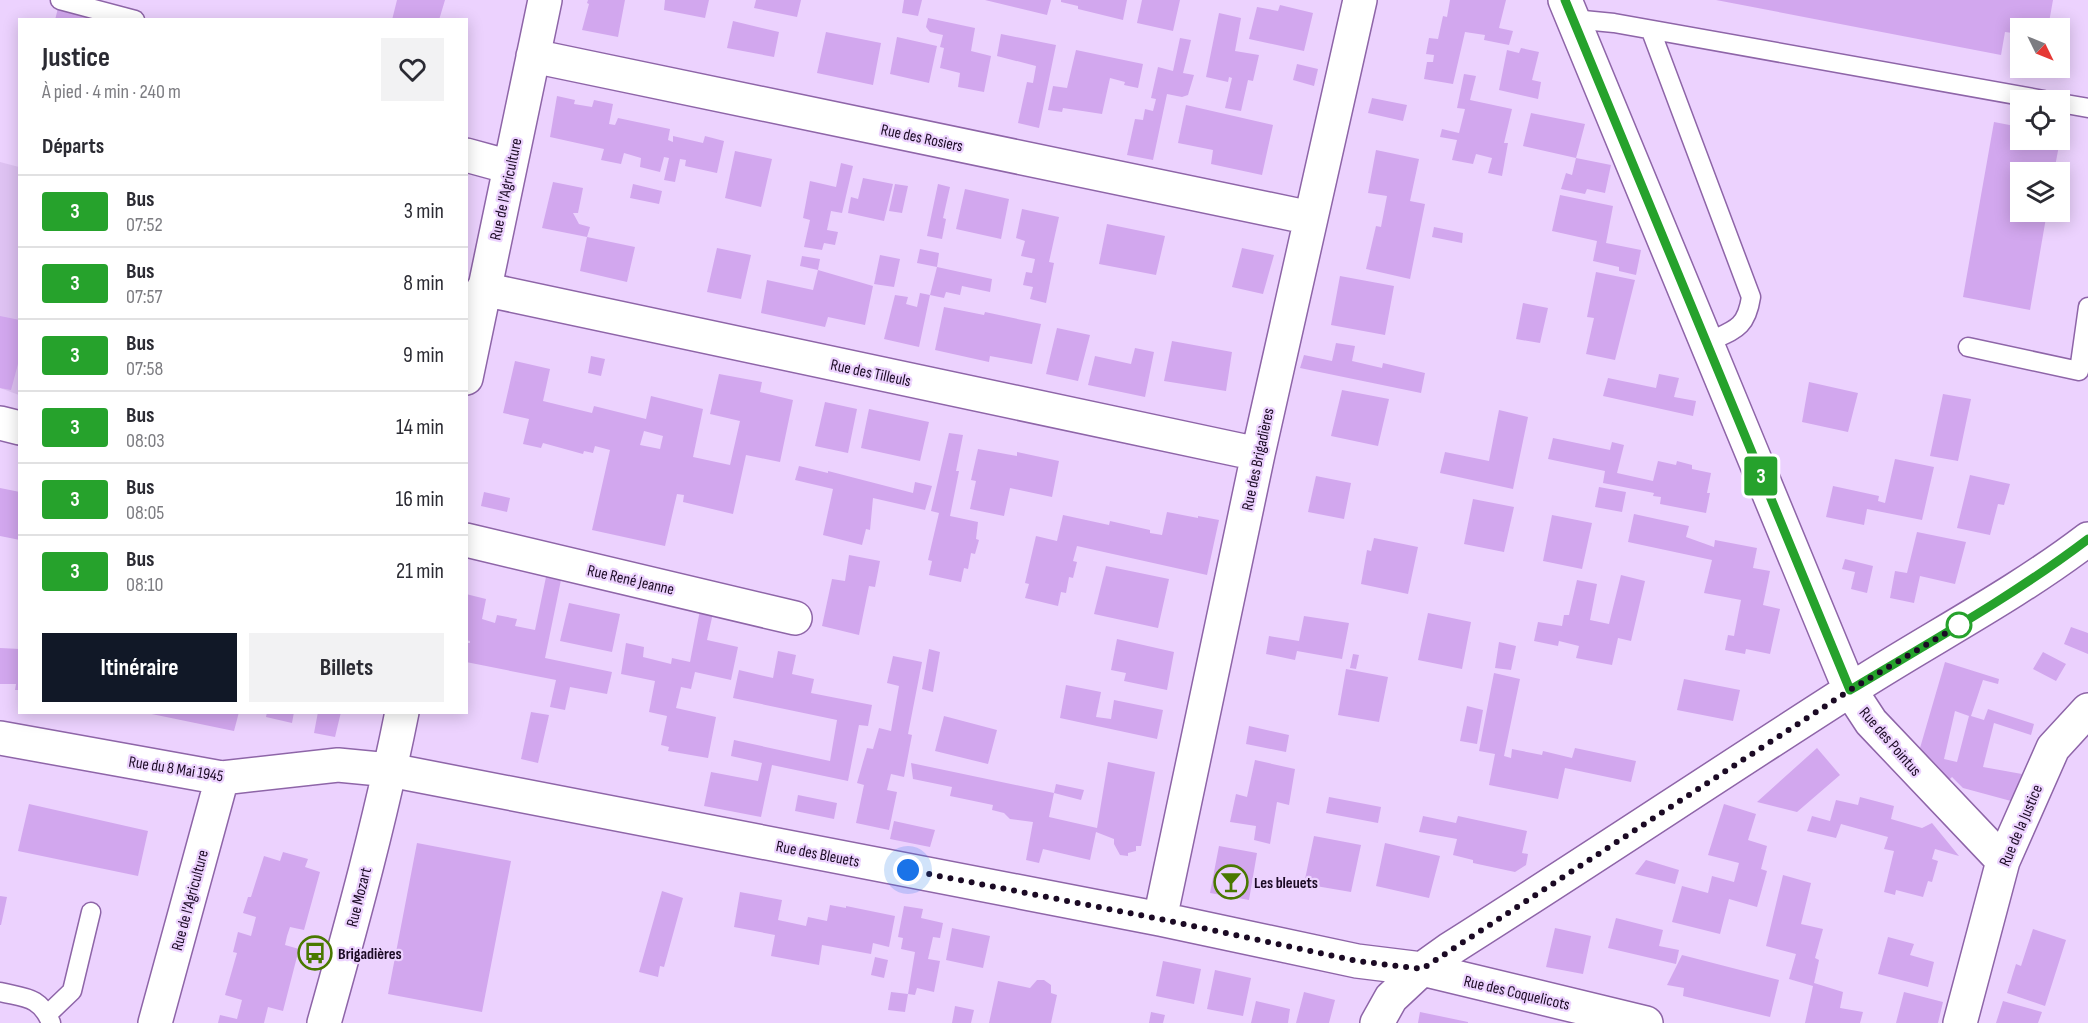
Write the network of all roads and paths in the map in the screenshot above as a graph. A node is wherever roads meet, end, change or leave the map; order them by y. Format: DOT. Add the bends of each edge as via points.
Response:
graph roads {
  1 [pos="60,0"];
  2 [pos="545,0"];
  3 [pos="1360,0"];
  4 [pos="1569,9"];
  5 [pos="128,18"];
  6 [pos="1651,31"];
  7 [pos="533,56"];
  8 [pos="2010,94"];
  9 [pos="2070,105"];
  10 [pos="2088,108"];
  11 [pos="468,156"];
  12 [pos="510,167"];
  13 [pos="1311,218"];
  14 [pos="483,289"];
  15 [pos="2088,307"];
  16 [pos="1706,344"];
  17 [pos="1968,347"];
  18 [pos="468,368"];
  19 [pos="0,423"];
  20 [pos="18,428"];
  21 [pos="1258,454"];
  22 [pos="2088,539"];
  23 [pos="468,540"];
  24 [pos="795,618"];
  25 [pos="1850,690"];
  26 [pos="2088,710"];
  27 [pos="402,714"];
  28 [pos="0,738"];
  29 [pos="390,770"];
  30 [pos="222,778"];
  31 [pos="2003,861"];
  32 [pos="91,912"];
  33 [pos="1160,919"];
  34 [pos="1422,969"];
  35 [pos="0,992"];
  36 [pos="49,1019"];
  37 [pos="155,1023"];
  38 [pos="324,1023"];
  39 [pos="1377,1023"];
  40 [pos="1647,1023"];
  41 [pos="1960,1023"];
  1 -- 5 [label="lane"];
  2 -- 7 [label="street, Rue de l'Agriculture"];
  3 -- 13 [label="street, Rue des Brigadières"];
  4 -- 6 [label="lane"];
  4 -- 16 [label="street, Rue des Pointus"];
  6 -- 8 [label="lane"];
  6 -- 16 [label="lane" via="1751,297 1748,315 1738,328"];
  7 -- 12 [label="street, Rue de l'Agriculture"];
  7 -- 13 [label="street, Rue des Rosiers"];
  9 -- 10 [label="lane"];
  11 -- 12 [label="street"];
  12 -- 14 [label="street, Rue de l'Agriculture"];
  13 -- 21 [label="street, Rue des Brigadières"];
  14 -- 18 [label="street, Rue de l'Agriculture"];
  14 -- 21 [label="street, Rue des Tilleuls"];
  15 -- 17 [label="lane" via="2079,370"];
  16 -- 25 [label="street, Rue des Pointus"];
  19 -- 20 [label="street"];
  21 -- 33 [label="street, Rue des Brigadières"];
  22 -- 25 [label="street" via="1961,624"];
  23 -- 24 [label="street, Rue René Jeanne"];
  25 -- 31 [label="street, Rue des Pointus" via="1871,722"];
  25 -- 34 [label="street"];
  26 -- 31 [label="street, Rue de la Justice" via="2053,748"];
  27 -- 29 [label="street"];
  28 -- 30 [label="street, Rue du 8 Mai 1945"];
  29 -- 30 [label="street, Rue du 8 Mai 1945" via="338,765"];
  29 -- 33 [label="street, Rue des Bleuets"];
  29 -- 38 [label="street, Rue Mozart"];
  30 -- 37 [label="street, Rue de l'Agriculture"];
  31 -- 41 [label="street, Rue de la Justice"];
  32 -- 36 [label="lane" via="72,991"];
  33 -- 34 [label="street, Rue des Bleuets" via="1357,961"];
  34 -- 39 [label="street" via="1391,998"];
  34 -- 40 [label="street, Rue des Coquelicots"];
  35 -- 36 [label="lane" via="35,1000"];
}
